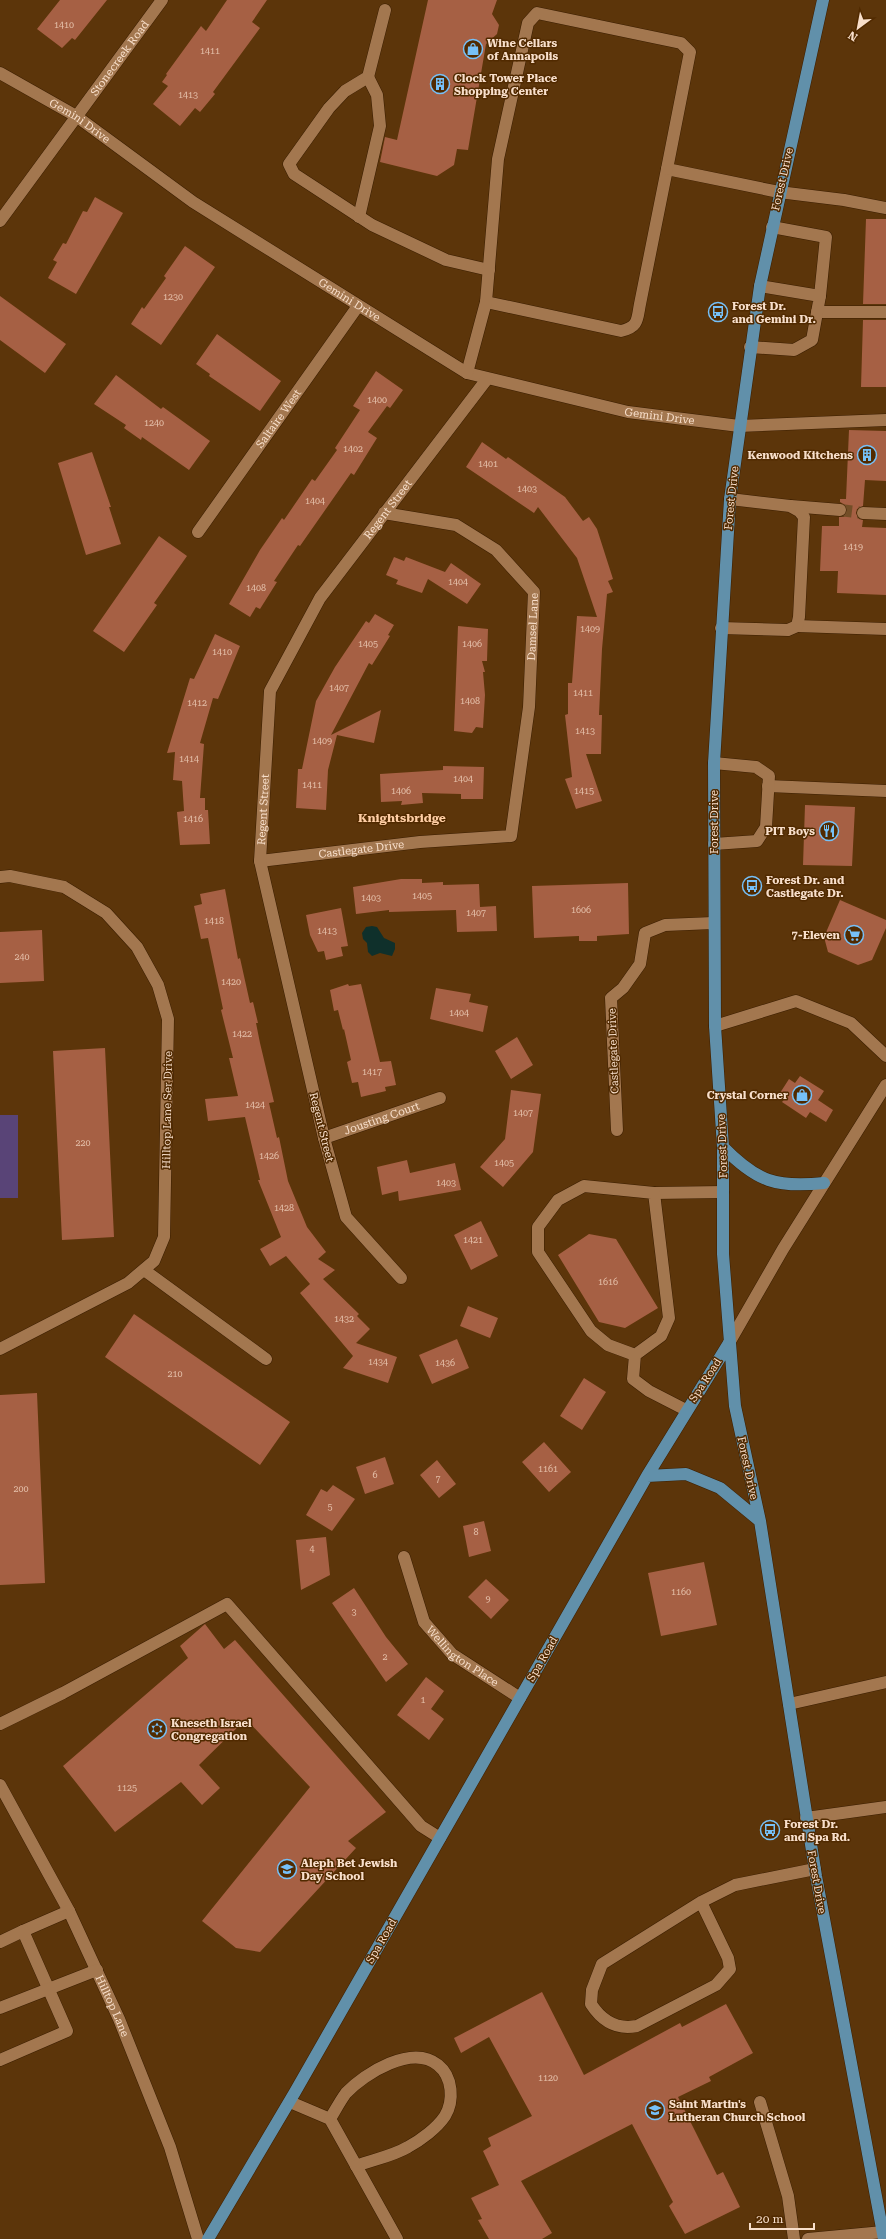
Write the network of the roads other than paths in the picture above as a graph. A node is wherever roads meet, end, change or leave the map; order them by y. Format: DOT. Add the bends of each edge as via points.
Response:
graph roads {
  1 [pos="162,0"];
  2 [pos="823,0"];
  3 [pos="385,10"];
  4 [pos="0,73"];
  5 [pos="368,77"];
  6 [pos="76,116"];
  7 [pos="667,169"];
  8 [pos="779,192"];
  9 [pos="886,208"];
  10 [pos="359,217"];
  11 [pos="0,221"];
  12 [pos="772,227"];
  13 [pos="489,270"];
  14 [pos="760,286"];
  15 [pos="820,296"];
  16 [pos="486,302"];
  17 [pos="358,306"];
  18 [pos="817,312"];
  19 [pos="886,312"];
  20 [pos="750,347"];
  21 [pos="467,373"];
  22 [pos="487,379"];
  23 [pos="886,420"];
  24 [pos="739,426"];
  25 [pos="730,499"];
  26 [pos="790,506"];
  27 [pos="840,510"];
  28 [pos="384,513"];
  29 [pos="863,513"];
  30 [pos="886,514"];
  31 [pos="198,532"];
  32 [pos="797,626"];
  33 [pos="721,628"];
  34 [pos="886,629"];
  35 [pos="714,763"];
  36 [pos="768,786"];
  37 [pos="886,791"];
  38 [pos="511,836"];
  39 [pos="714,844"];
  40 [pos="260,861"];
  41 [pos="0,877"];
  42 [pos="713,923"];
  43 [pos="715,1026"];
  44 [pos="886,1056"];
  45 [pos="886,1085"];
  46 [pos="440,1098"];
  47 [pos="617,1130"];
  48 [pos="324,1138"];
  49 [pos="723,1147"];
  50 [pos="824,1183"];
  51 [pos="723,1192"];
  52 [pos="654,1193"];
  53 [pos="144,1270"];
  54 [pos="401,1278"];
  55 [pos="729,1343"];
  56 [pos="0,1349"];
  57 [pos="635,1355"];
  58 [pos="266,1359"];
  59 [pos="686,1410"];
  60 [pos="647,1476"];
  61 [pos="760,1521"];
  62 [pos="404,1557"];
  63 [pos="886,1682"];
  64 [pos="520,1698"];
  65 [pos="789,1704"];
  66 [pos="0,1724"];
  67 [pos="0,1785"];
  68 [pos="886,1807"];
  69 [pos="806,1818"];
  70 [pos="440,1838"];
  71 [pos="815,1869"];
  72 [pos="701,1902"];
  73 [pos="69,1911"];
  74 [pos="23,1931"];
  75 [pos="0,1942"];
  76 [pos="97,1970"];
  77 [pos="49,1989"];
  78 [pos="0,2008"];
  79 [pos="0,2060"];
  80 [pos="290,2102"];
  81 [pos="760,2102"];
  82 [pos="330,2119"];
  83 [pos="356,2166"];
  84 [pos="884,2236"];
  85 [pos="198,2239"];
  86 [pos="208,2239"];
  87 [pos="397,2239"];
  88 [pos="794,2239"];
  89 [pos="808,2239"];
  1 -- 6 [label="street, Stonecreek Road"];
  2 -- 8 [label="main road, Forest Drive"];
  3 -- 5 [label="street"];
  4 -- 6 [label="street, Gemini Drive"];
  5 -- 10 [label="street" via="377,95 380,126"];
  5 -- 10 [label="street" via="345,91 329,108 289,164 294,174"];
  6 -- 11 [label="street, Stonecreek Road"];
  6 -- 17 [label="street, Gemini Drive" via="193,202"];
  7 -- 8 [label="street"];
  7 -- 13 [label="street" via="690,52 681,43 537,13 528,23 498,159"];
  7 -- 16 [label="street" via="640,304 635,324 631,329 621,331"];
  8 -- 9 [label="street"];
  8 -- 12 [label="main road, Forest Drive"];
  10 -- 13 [label="street" via="446,260"];
  12 -- 14 [label="main road, Forest Drive"];
  12 -- 15 [label="street" via="826,237"];
  13 -- 16 [label="street"];
  14 -- 15 [label="street"];
  14 -- 20 [label="main road, Forest Drive"];
  15 -- 18 [label="street"];
  16 -- 21 [label="street"];
  17 -- 21 [label="street, Gemini Drive"];
  17 -- 31 [label="street, Saltaire West"];
  18 -- 19 [label="street"];
  18 -- 20 [label="street" via="812,340 794,350"];
  20 -- 24 [label="main road, Forest Drive"];
  21 -- 22 [label="street, Gemini Drive"];
  22 -- 24 [label="street, Gemini Drive" via="628,412"];
  22 -- 28 [label="street, Regent Street"];
  23 -- 24 [label="street, Gemini Drive"];
  24 -- 25 [label="main road, Forest Drive"];
  25 -- 26 [label="street"];
  25 -- 33 [label="main road, Forest Drive"];
  26 -- 27 [label="street"];
  26 -- 32 [label="street" via="804,517"];
  28 -- 38 [label="street, Damsel Lane" via="456,525 496,550 534,592 529,707"];
  28 -- 40 [label="street, Regent Street" via="320,598 270,691"];
  29 -- 30 [label="street"];
  32 -- 33 [label="street" via="788,630"];
  32 -- 34 [label="street"];
  33 -- 35 [label="main road, Forest Drive"];
  35 -- 36 [label="street" via="756,767 769,776"];
  35 -- 39 [label="main road, Forest Drive"];
  36 -- 37 [label="street"];
  36 -- 39 [label="street" via="766,828 757,841"];
  38 -- 40 [label="street, Castlegate Drive" via="420,842"];
  39 -- 42 [label="main road, Forest Drive"];
  40 -- 48 [label="street, Regent Street"];
  41 -- 53 [label="street, Hilltop Lane Ser Drive" via="10,876 64,887 106,914 138,947 158,985 168,1019 164,1237 154,1261"];
  42 -- 43 [label="main road, Forest Drive"];
  42 -- 47 [label="street, Castlegate Drive" via="665,925 646,932 640,964 623,988 611,998"];
  43 -- 44 [label="street" via="796,1001 850,1023"];
  43 -- 49 [label="main road, Forest Drive"];
  45 -- 50 [label="street, Spa Road"];
  46 -- 48 [label="street, Jousting Court"];
  48 -- 54 [label="street, Regent Street" via="346,1217"];
  49 -- 50 [label="main road" via="738,1162 770,1181 796,1186"];
  49 -- 51 [label="main road, Forest Drive"];
  50 -- 55 [label="street, Spa Road"];
  51 -- 52 [label="street"];
  51 -- 55 [label="main road, Forest Drive" via="723,1254"];
  52 -- 57 [label="street" via="669,1318 661,1336"];
  52 -- 57 [label="street" via="584,1186 558,1200 538,1227 538,1252 591,1331 608,1345"];
  53 -- 56 [label="street, Hilltop Lane Ser Drive" via="128,1283"];
  53 -- 58 [label="street"];
  55 -- 59 [label="main road, Spa Road"];
  55 -- 61 [label="main road, Forest Drive" via="735,1406"];
  57 -- 59 [label="street" via="633,1378 649,1391"];
  59 -- 60 [label="main road, Spa Road"];
  60 -- 61 [label="main road" via="686,1474 720,1488"];
  60 -- 64 [label="main road, Spa Road"];
  61 -- 65 [label="main road, Forest Drive"];
  62 -- 64 [label="street, Wellington Place" via="424,1622 452,1654"];
  63 -- 65 [label="street"];
  64 -- 70 [label="main road, Spa Road"];
  65 -- 69 [label="main road, Forest Drive"];
  66 -- 70 [label="street" via="63,1693 227,1604 421,1826"];
  67 -- 73 [label="street, Hilltop Lane"];
  68 -- 69 [label="street"];
  69 -- 71 [label="main road, Forest Drive"];
  70 -- 80 [label="main road, Spa Road"];
  71 -- 72 [label="street" via="735,1885"];
  71 -- 84 [label="main road, Forest Drive"];
  72 -- 72 [label="street" via="602,1964 592,1990 591,2004 607,2023 626,2028 637,2026 716,1985 724,1978 730,1969 728,1958"];
  73 -- 74 [label="street"];
  73 -- 76 [label="street, Hilltop Lane"];
  74 -- 75 [label="street"];
  74 -- 77 [label="street"];
  76 -- 77 [label="street"];
  76 -- 85 [label="street, Hilltop Lane" via="120,2019 170,2147"];
  77 -- 78 [label="street"];
  77 -- 79 [label="street" via="67,2031"];
  80 -- 82 [label="street"];
  80 -- 86 [label="main road, Spa Road"];
  81 -- 88 [label="street" via="788,2196"];
  82 -- 83 [label="street"];
  82 -- 83 [label="street" via="345,2094 366,2076 395,2061 420,2059 438,2065 444,2072 451,2093 445,2115 435,2127 407,2148"];
  83 -- 87 [label="street"];
  84 -- 89 [label="street"];
}
